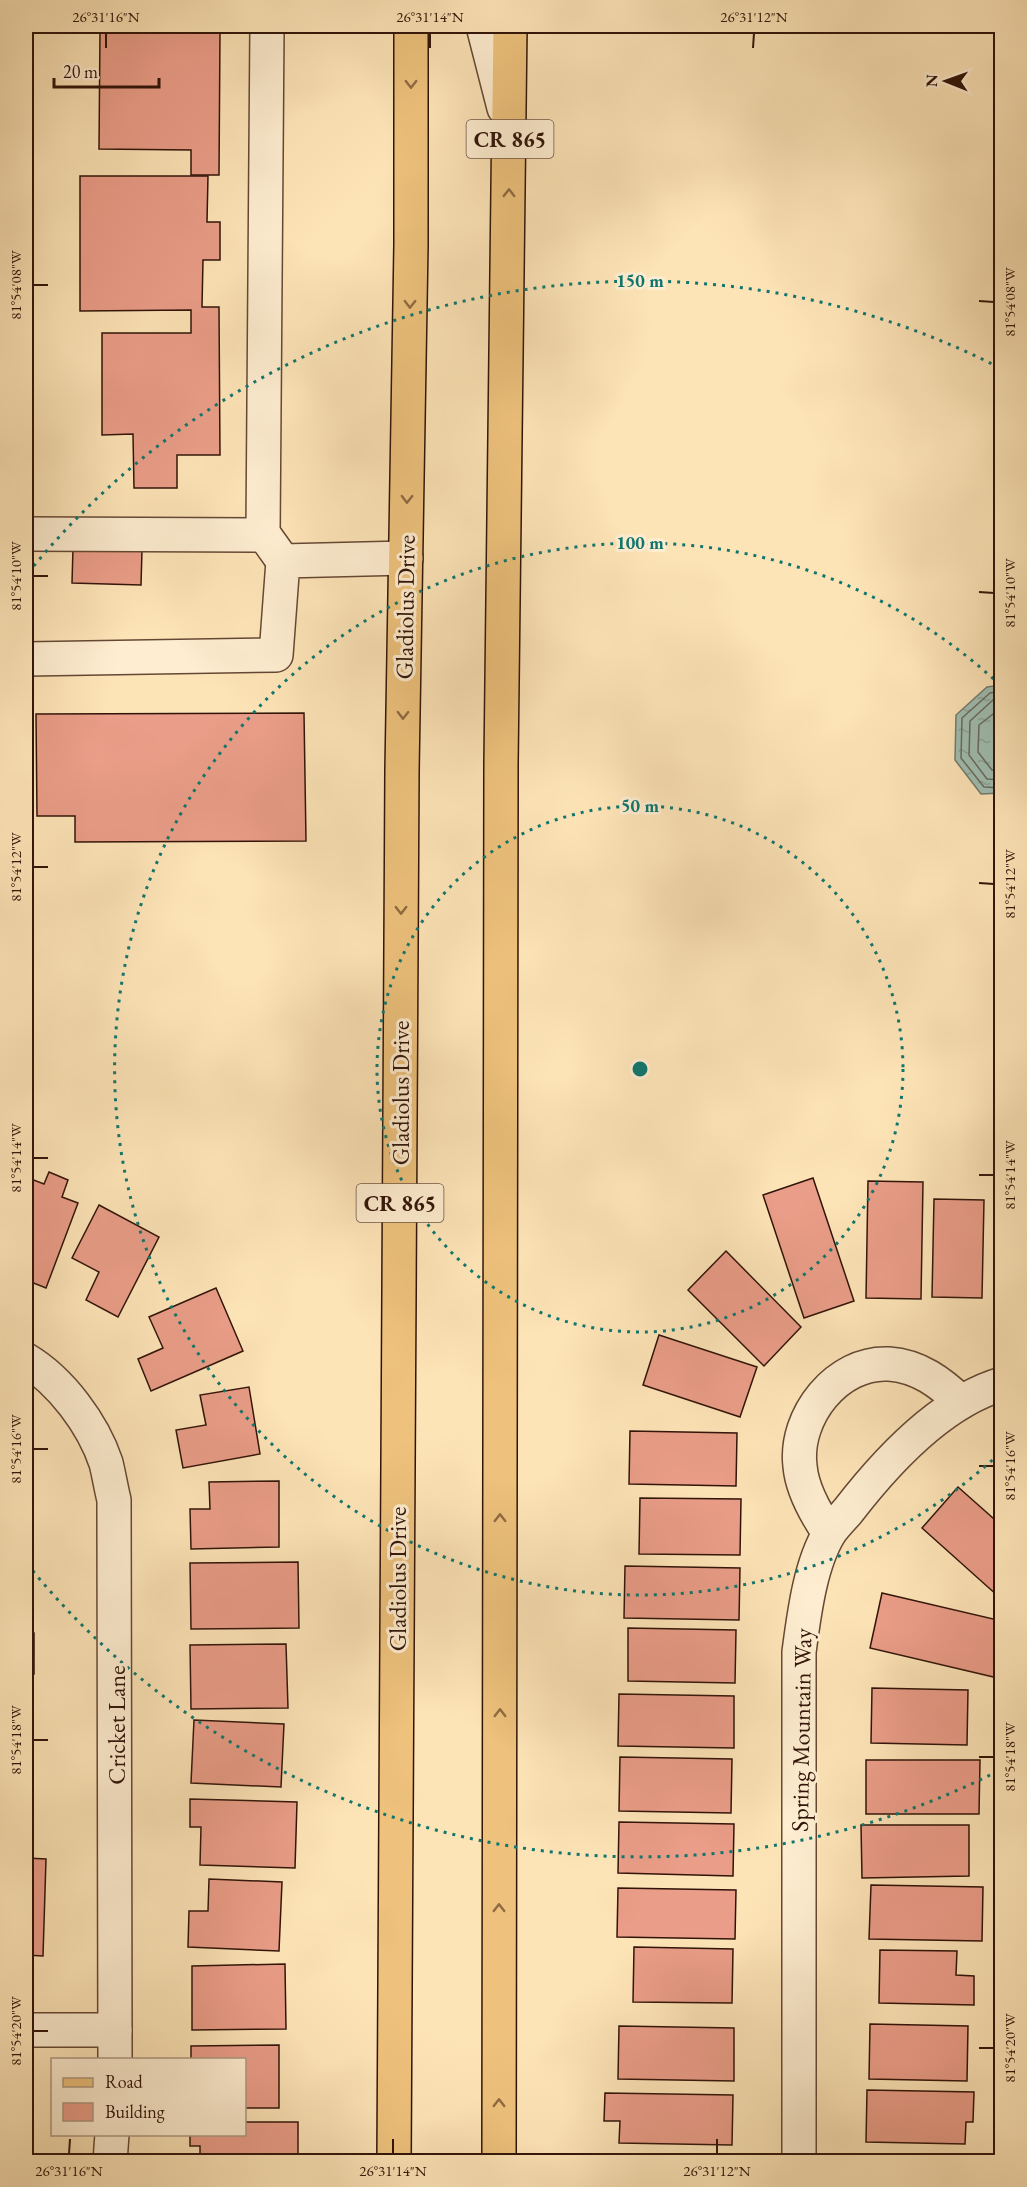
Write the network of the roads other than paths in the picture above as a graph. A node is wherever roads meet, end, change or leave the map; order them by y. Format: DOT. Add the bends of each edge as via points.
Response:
graph roads {
  1 [pos="267,26"];
  2 [pos="411,26"];
  3 [pos="483,26"];
  4 [pos="510,26"];
  5 [pos="510,130"];
  6 [pos="26,534"];
  7 [pos="264,535"];
  8 [pos="406,558"];
  9 [pos="283,561"];
  10 [pos="26,659"];
  11 [pos="26,1360"];
  12 [pos="1002,1384"];
  13 [pos="961,1402"];
  14 [pos="829,1533"];
  15 [pos="26,2030"];
  16 [pos="115,2045"];
  17 [pos="112,2136"];
  18 [pos="110,2162"];
  19 [pos="393,2162"];
  20 [pos="499,2162"];
  21 [pos="799,2162"];
  1 -- 7 [label="street"];
  2 -- 8 [label="main road, Gladiolus Drive / CR 865, one-way"];
  3 -- 5 [label="street"];
  4 -- 5 [label="main road, CR 865"];
  20 -- 5 [label="main road, CR 865, one-way" via="501,764"];
  6 -- 7 [label="street"];
  7 -- 9 [label="street"];
  8 -- 9 [label="street"];
  8 -- 19 [label="main road, Gladiolus Drive / CR 865, one-way"];
  9 -- 10 [label="street" via="276,655"];
  11 -- 16 [label="street, Cricket Lane" via="63,1392 88,1427 105,1462 114,1500"];
  12 -- 13 [label="street, Spring Mountain Way"];
  13 -- 14 [label="street, Spring Mountain Way" via="874,1476"];
  13 -- 14 [label="street" via="933,1378 913,1368 888,1364 841,1379 824,1395 809,1414 801,1441 800,1466 806,1492"];
  14 -- 21 [label="street, Spring Mountain Way" via="813,1575 799,1652"];
  15 -- 16 [label="street, Cricket Lane"];
  17 -- 18 [label="street"];
}
